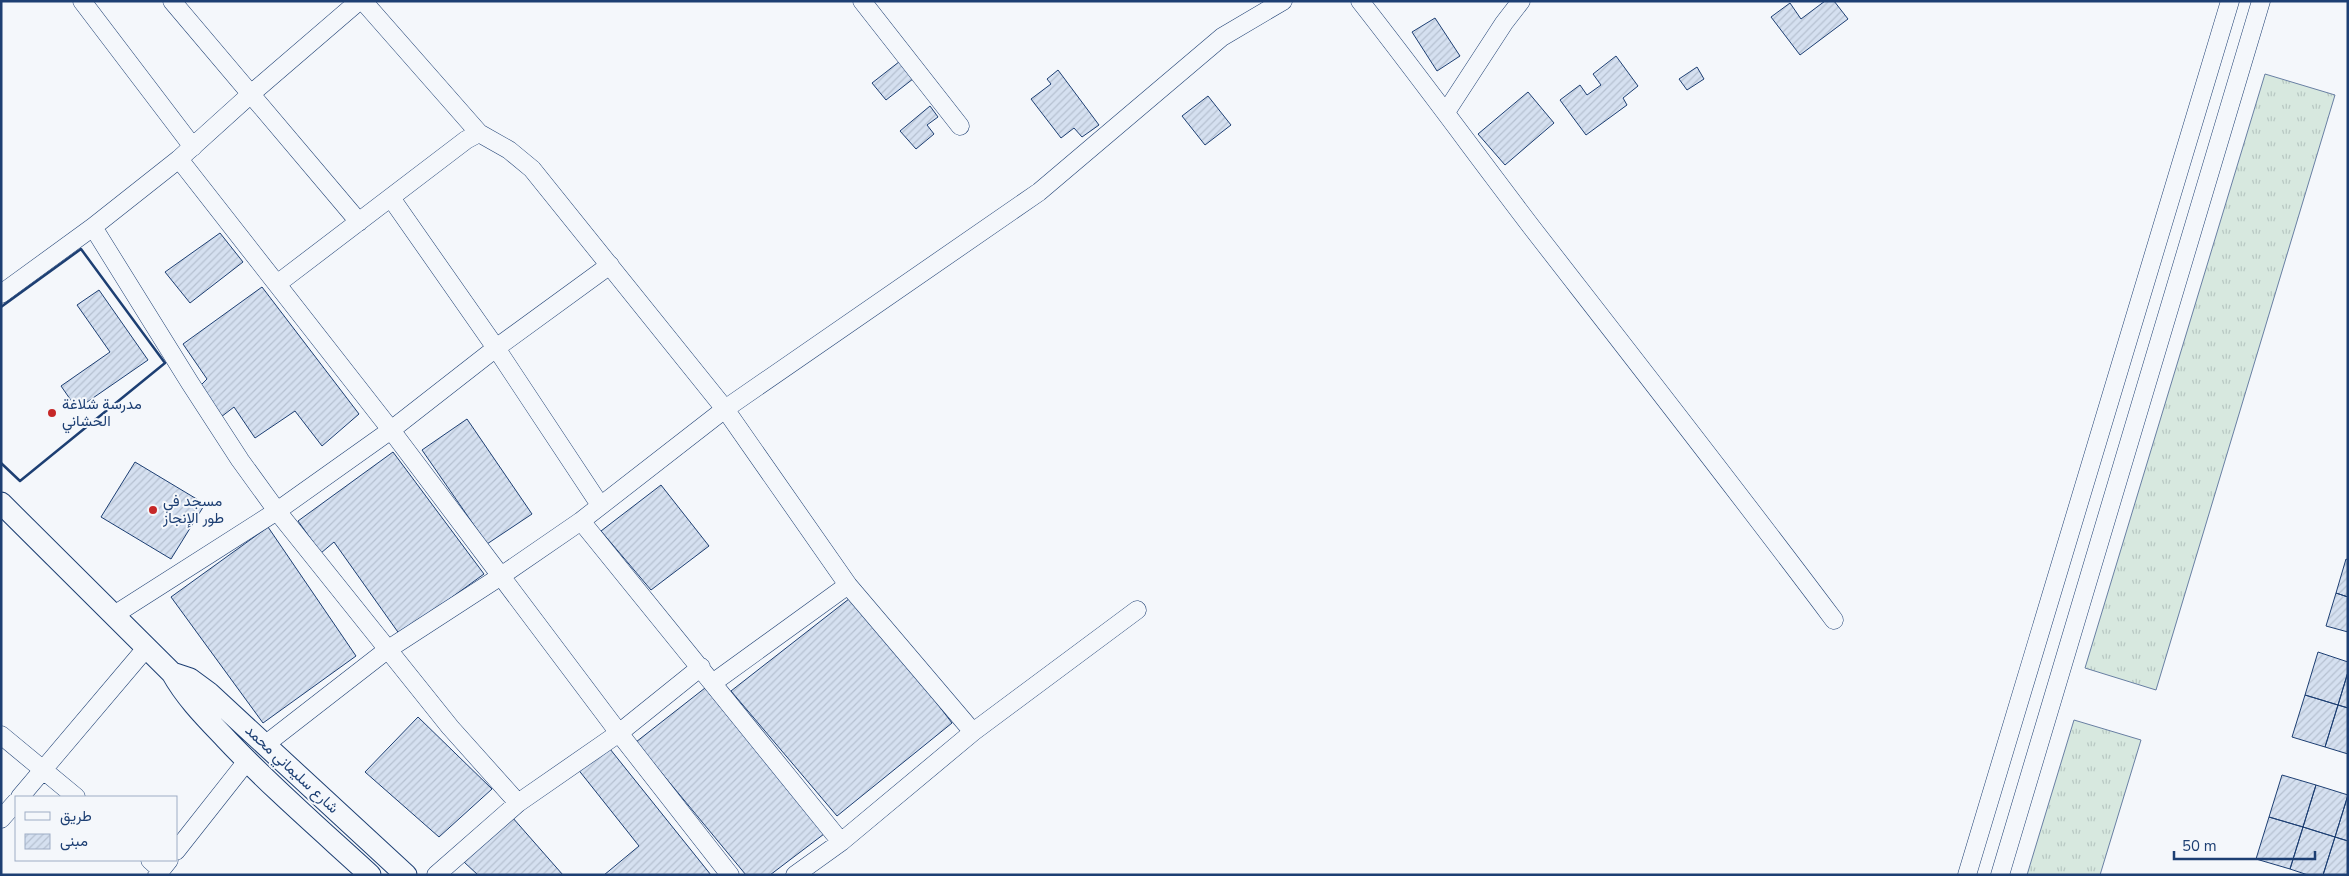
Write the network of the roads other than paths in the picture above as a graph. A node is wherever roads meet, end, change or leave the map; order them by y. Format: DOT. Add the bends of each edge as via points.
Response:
graph roads {
  1 [pos="82,1"];
  2 [pos="172,1"];
  3 [pos="361,1"];
  4 [pos="862,1"];
  5 [pos="1284,1"];
  6 [pos="1360,1"];
  7 [pos="1521,1"];
  8 [pos="2230,1"];
  9 [pos="2261,1"];
  10 [pos="252,93"];
  11 [pos="1446,112"];
  12 [pos="960,126"];
  13 [pos="479,133"];
  14 [pos="186,153"];
  15 [pos="392,198"];
  16 [pos="359,222"];
  17 [pos="93,227"];
  18 [pos="610,266"];
  19 [pos="277,284"];
  20 [pos="1,294"];
  21 [pos="496,348"];
  22 [pos="725,409"];
  23 [pos="391,430"];
  24 [pos="1,503"];
  25 [pos="600,505"];
  26 [pos="277,511"];
  27 [pos="581,521"];
  28 [pos="501,576"];
  29 [pos="848,585"];
  30 [pos="1137,610"];
  31 [pos="114,615"];
  32 [pos="1834,620"];
  33 [pos="147,647"];
  34 [pos="387,650"];
  35 [pos="701,667"];
  36 [pos="172,673"];
  37 [pos="714,682"];
  38 [pos="973,732"];
  39 [pos="619,733"];
  40 [pos="1,735"];
  41 [pos="266,744"];
  42 [pos="247,761"];
  43 [pos="44,770"];
  44 [pos="21,796"];
  45 [pos="75,796"];
  46 [pos="15,803"];
  47 [pos="518,803"];
  48 [pos="1,819"];
  49 [pos="841,842"];
  50 [pos="178,847"];
  51 [pos="370,875"];
  52 [pos="406,875"];
  53 [pos="436,875"];
  54 [pos="730,875"];
  55 [pos="795,875"];
  56 [pos="1967,875"];
  57 [pos="2000,875"];
  1 -- 14 [label="street"];
  2 -- 10 [label="street"];
  3 -- 10 [label="street"];
  3 -- 13 [label="street"];
  4 -- 12 [label="street"];
  5 -- 22 [label="street" via="1222,38 1039,192"];
  6 -- 11 [label="street"];
  7 -- 11 [label="street"];
  8 -- 56 [label="street"];
  9 -- 57 [label="street"];
  10 -- 14 [label="street"];
  10 -- 16 [label="street"];
  11 -- 32 [label="street"];
  13 -- 15 [label="street"];
  13 -- 18 [label="street" via="532,169"];
  14 -- 17 [label="street"];
  14 -- 19 [label="street"];
  15 -- 16 [label="street"];
  15 -- 21 [label="street"];
  16 -- 19 [label="street"];
  17 -- 20 [label="street"];
  17 -- 26 [label="street" via="200,399"];
  18 -- 21 [label="street"];
  18 -- 22 [label="street"];
  19 -- 23 [label="street"];
  21 -- 23 [label="street"];
  21 -- 25 [label="street"];
  22 -- 25 [label="street"];
  22 -- 29 [label="street"];
  23 -- 26 [label="street"];
  23 -- 28 [label="street"];
  24 -- 31 [label="street, شارع سليماني محمد"];
  25 -- 27 [label="street"];
  26 -- 31 [label="street"];
  26 -- 34 [label="street"];
  27 -- 28 [label="street"];
  27 -- 35 [label="street"];
  28 -- 34 [label="street"];
  28 -- 39 [label="street"];
  29 -- 37 [label="street"];
  29 -- 38 [label="street"];
  30 -- 38 [label="street"];
  31 -- 33 [label="street, شارع سليماني محمد"];
  33 -- 36 [label="street, شارع سليماني محمد"];
  33 -- 43 [label="street"];
  34 -- 41 [label="street"];
  34 -- 47 [label="street"];
  35 -- 37 [label="street"];
  35 -- 39 [label="street"];
  36 -- 41 [label="street, شارع سليماني محمد" via="190,679 209,693"];
  36 -- 42 [label="street, شارع سليماني محمد" via="196,708"];
  37 -- 49 [label="street"];
  38 -- 49 [label="street"];
  39 -- 47 [label="street"];
  39 -- 54 [label="street"];
  40 -- 43 [label="street"];
  41 -- 52 [label="street, شارع سليماني محمد"];
  42 -- 50 [label="street"];
  42 -- 51 [label="street, شارع سليماني محمد"];
  43 -- 44 [label="street"];
  43 -- 45 [label="street"];
  46 -- 48 [label="street"];
  47 -- 53 [label="street"];
  49 -- 55 [label="street"];
}
